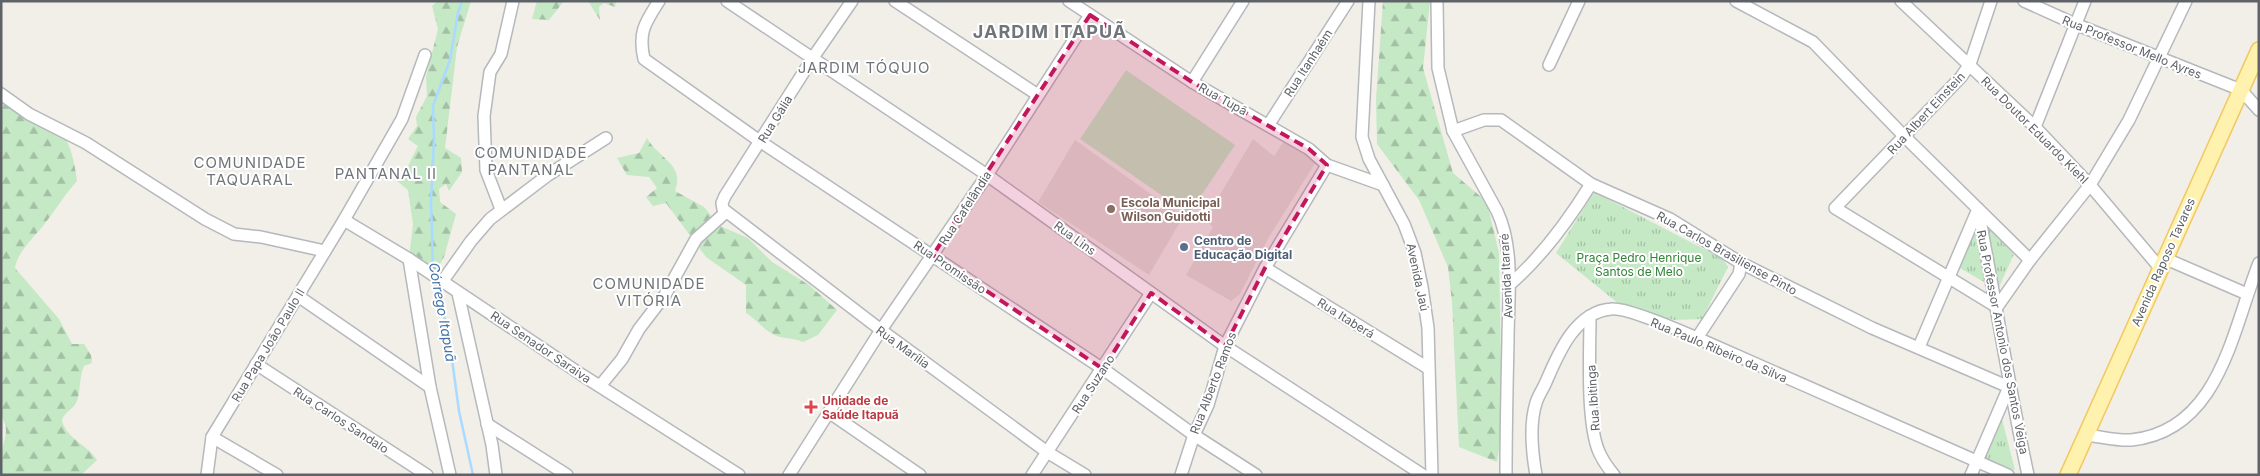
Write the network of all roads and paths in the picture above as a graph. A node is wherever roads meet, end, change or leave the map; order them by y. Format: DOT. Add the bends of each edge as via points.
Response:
graph roads {
  1 [pos="513,1"];
  2 [pos="659,1"];
  3 [pos="726,1"];
  4 [pos="852,1"];
  5 [pos="895,1"];
  6 [pos="1069,1"];
  7 [pos="1243,1"];
  8 [pos="1348,1"];
  9 [pos="1369,1"];
  10 [pos="1436,1"];
  11 [pos="1579,1"];
  12 [pos="1736,1"];
  13 [pos="1900,1"];
  14 [pos="1991,1"];
  15 [pos="2024,1"];
  16 [pos="2085,1"];
  17 [pos="2186,1"];
  18 [pos="1090,15"];
  19 [pos="2075,24"];
  20 [pos="2259,50"];
  21 [pos="425,55"];
  22 [pos="2158,58"];
  23 [pos="812,59"];
  24 [pos="1970,64"];
  25 [pos="1549,65"];
  26 [pos="1192,82"];
  27 [pos="2241,90"];
  28 [pos="1,94"];
  29 [pos="1038,95"];
  30 [pos="2259,110"];
  31 [pos="1269,124"];
  32 [pos="2035,127"];
  33 [pos="1453,131"];
  34 [pos="1904,136"];
  35 [pos="606,138"];
  36 [pos="761,142"];
  37 [pos="1328,165"];
  38 [pos="987,175"];
  39 [pos="1591,184"];
  40 [pos="2090,185"];
  41 [pos="1383,186"];
  42 [pos="502,209"];
  43 [pos="1978,209"];
  44 [pos="725,213"];
  45 [pos="344,220"];
  46 [pos="325,251"];
  47 [pos="933,255"];
  48 [pos="409,259"];
  49 [pos="2030,260"];
  50 [pos="1741,263"];
  51 [pos="2162,263"];
  52 [pos="2259,263"];
  53 [pos="1265,268"];
  54 [pos="1948,277"];
  55 [pos="442,282"];
  56 [pos="1509,285"];
  57 [pos="458,293"];
  58 [pos="1152,293"];
  59 [pos="2247,294"];
  60 [pos="298,296"];
  61 [pos="1997,307"];
  62 [pos="1590,316"];
  63 [pos="881,330"];
  64 [pos="1697,338"];
  65 [pos="1225,346"];
  66 [pos="1919,347"];
  67 [pos="256,364"];
  68 [pos="1428,368"];
  69 [pos="1103,369"];
  70 [pos="600,386"];
  71 [pos="430,387"];
  72 [pos="2009,387"];
  73 [pos="830,414"];
  74 [pos="487,424"];
  75 [pos="1194,435"];
  76 [pos="2085,435"];
  77 [pos="212,437"];
  78 [pos="1047,452"];
  79 [pos="1977,461"];
  80 [pos="207,475"];
  81 [pos="277,475"];
  82 [pos="427,475"];
  83 [pos="450,475"];
  84 [pos="496,475"];
  85 [pos="567,475"];
  86 [pos="738,475"];
  87 [pos="788,475"];
  88 [pos="920,475"];
  89 [pos="1032,475"];
  90 [pos="1085,475"];
  91 [pos="1181,475"];
  92 [pos="1256,475"];
  93 [pos="1423,475"];
  94 [pos="1432,475"];
  95 [pos="1506,475"];
  96 [pos="1536,475"];
  97 [pos="1614,475"];
  98 [pos="1971,475"];
  99 [pos="2008,475"];
  100 [pos="2028,475"];
  101 [pos="2068,475"];
  1 -- 42 [label="street" via="501,54 490,72 484,116 486,170"];
  2 -- 36 [label="street, Rua Promissão" via="642,29 644,59"];
  3 -- 23 [label="street, Rua Lins"];
  4 -- 23 [label="street, Rua Gália"];
  5 -- 29 [label="street"];
  6 -- 18 [label="street, Rua Tupã"];
  7 -- 26 [label="street"];
  8 -- 31 [label="street, Rua Itanhaém"];
  9 -- 41 [label="street, Avenida Jaú" via="1362,137 1363,147"];
  10 -- 33 [label="street, Avenida Itararé" via="1438,68"];
  11 -- 25 [label="street"];
  12 -- 34 [label="street" via="1813,42"];
  13 -- 24 [label="street, Rua Doutor Eduardo Kiehl"];
  14 -- 24 [label="street, Rua Albert Einstein"];
  15 -- 19 [label="street, Rua Professor Mello Ayres"];
  16 -- 19 [label="street"];
  17 -- 22 [label="street"];
  18 -- 26 [label="street, Rua Tupã"];
  18 -- 29 [label="street, Rua Cafelândia"];
  19 -- 22 [label="street, Rua Professor Mello Ayres"];
  19 -- 32 [label="street"];
  20 -- 27 [label="main road, Avenida Raposo Tavares"];
  21 -- 45 [label="street, Rua Papa João Paulo II" via="402,119"];
  22 -- 27 [label="street, Rua Professor Mello Ayres"];
  22 -- 40 [label="street" via="2129,120"];
  23 -- 36 [label="street, Rua Gália"];
  23 -- 38 [label="street, Rua Lins"];
  24 -- 32 [label="street, Rua Doutor Eduardo Kiehl"];
  24 -- 34 [label="street, Rua Albert Einstein"];
  26 -- 31 [label="street, Rua Tupã"];
  27 -- 30 [label="street"];
  27 -- 51 [label="main road, Avenida Raposo Tavares"];
  28 -- 46 [label="street" via="29,114 86,143 234,234"];
  29 -- 38 [label="street, Rua Cafelândia"];
  31 -- 37 [label="street, Rua Tupã"];
  32 -- 40 [label="street, Rua Doutor Eduardo Kiehl"];
  33 -- 39 [label="street, Rua Carlos Brasiliense Pinto" via="1484,120 1501,120"];
  33 -- 56 [label="street, Avenida Itararé" via="1502,223"];
  34 -- 43 [label="street"];
  34 -- 54 [label="street, Rua Albert Einstein" via="1835,208"];
  35 -- 42 [label="street"];
  36 -- 44 [label="street, Rua Gália" via="722,203"];
  36 -- 47 [label="street, Rua Promissão"];
  37 -- 41 [label="street, Rua Tupã"];
  37 -- 53 [label="street, Rua Alberto Ramos"];
  38 -- 47 [label="street, Rua Cafelândia"];
  38 -- 58 [label="street, Rua Lins"];
  39 -- 50 [label="street, Rua Carlos Brasiliense Pinto" via="1670,219"];
  39 -- 56 [label="street" via="1533,265"];
  40 -- 49 [label="street"];
  40 -- 51 [label="street, Rua Doutor Eduardo Kiehl"];
  41 -- 68 [label="street, Avenida Jaú" via="1398,209 1415,253 1428,328"];
  42 -- 55 [label="street" via="471,241"];
  43 -- 49 [label="street"];
  43 -- 54 [label="street"];
  43 -- 61 [label="street, Rua Professor Antonio dos Santos Veiga"];
  44 -- 63 [label="street, Rua Marília"];
  44 -- 70 [label="street" via="696,239 666,295"];
  45 -- 46 [label="street, Rua Papa João Paulo II"];
  45 -- 48 [label="street, Rua Senador Saraiva"];
  46 -- 60 [label="street, Rua Papa João Paulo II"];
  47 -- 63 [label="street, Rua Cafelândia"];
  47 -- 69 [label="street, Rua Promissão"];
  48 -- 55 [label="street, Rua Senador Saraiva"];
  48 -- 71 [label="street"];
  49 -- 61 [label="street"];
  50 -- 64 [label="street" via="1739,274"];
  50 -- 66 [label="street, Rua Carlos Brasiliense Pinto" via="1838,312"];
  51 -- 59 [label="street"];
  51 -- 76 [label="main road, Avenida Raposo Tavares"];
  52 -- 59 [label="street"];
  53 -- 65 [label="street, Rua Alberto Ramos"];
  53 -- 68 [label="street, Rua Itaberá"];
  54 -- 61 [label="street"];
  54 -- 66 [label="street"];
  55 -- 57 [label="street, Rua Senador Saraiva"];
  56 -- 95 [label="street, Avenida Itararé"];
  57 -- 70 [label="street, Rua Senador Saraiva"];
  57 -- 74 [label="street"];
  58 -- 65 [label="street, Rua Lins"];
  58 -- 69 [label="street, Rua Suzano"];
  59 -- 76 [label="street" via="2236,333 2218,375 2202,402 2186,418 2152,435 2130,440"];
  60 -- 67 [label="street, Rua Papa João Paulo II"];
  60 -- 71 [label="street"];
  61 -- 72 [label="street, Rua Professor Antonio dos Santos Veiga"];
  62 -- 64 [label="street, Rua Paulo Ribeiro da Silva" via="1612,308 1623,310"];
  62 -- 96 [label="street, Rua Paulo Ribeiro da Silva" via="1567,341 1536,403 1532,427"];
  62 -- 97 [label="street, Rua Ibitinga" via="1594,429 1598,450"];
  63 -- 73 [label="street, Rua Cafelândia"];
  63 -- 78 [label="street, Rua Marília"];
  64 -- 79 [label="street, Rua Paulo Ribeiro da Silva"];
  65 -- 75 [label="street, Rua Alberto Ramos" via="1208,405"];
  65 -- 93 [label="street, Rua Lins"];
  66 -- 72 [label="street, Rua Carlos Brasiliense Pinto"];
  67 -- 77 [label="street, Rua Papa João Paulo II"];
  67 -- 82 [label="street, Rua Carlos Sandalo"];
  68 -- 94 [label="street, Avenida Jaú"];
  69 -- 75 [label="street, Rua Promissão"];
  69 -- 78 [label="street, Rua Suzano"];
  70 -- 86 [label="street, Rua Senador Saraiva"];
  71 -- 83 [label="street"];
  72 -- 79 [label="street"];
  72 -- 100 [label="street, Rua Professor Antonio dos Santos Veiga"];
  73 -- 87 [label="street, Rua Cafelândia"];
  73 -- 88 [label="street"];
  74 -- 84 [label="street"];
  74 -- 85 [label="street"];
  75 -- 91 [label="street, Rua Alberto Ramos"];
  75 -- 92 [label="street, Rua Promissão"];
  76 -- 101 [label="main road, Avenida Raposo Tavares"];
  77 -- 80 [label="street, Rua Papa João Paulo II"];
  77 -- 81 [label="street"];
  78 -- 89 [label="street, Rua Suzano"];
  78 -- 90 [label="street, Rua Marília"];
  79 -- 98 [label="street"];
  79 -- 99 [label="street, Rua Paulo Ribeiro da Silva"];
}
